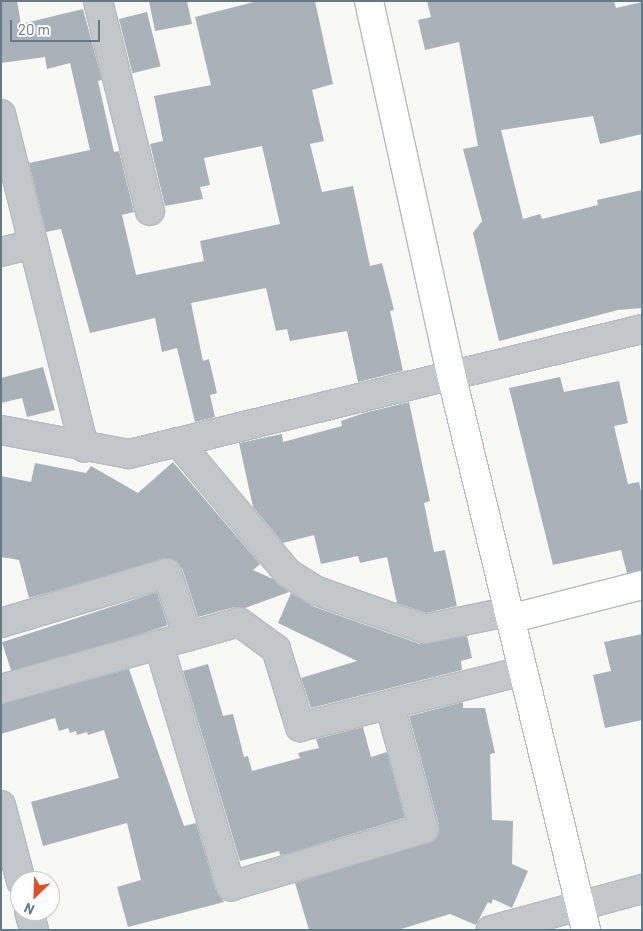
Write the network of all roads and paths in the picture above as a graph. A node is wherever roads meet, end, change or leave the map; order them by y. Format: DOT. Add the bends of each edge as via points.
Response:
graph roads {
  1 [pos="98,1"];
  2 [pos="369,1"];
  3 [pos="1,114"];
  4 [pos="150,211"];
  5 [pos="33,244"];
  6 [pos="1,252"];
  7 [pos="642,329"];
  8 [pos="451,374"];
  9 [pos="1,430"];
  10 [pos="178,442"];
  11 [pos="84,448"];
  12 [pos="642,584"];
  13 [pos="512,614"];
  14 [pos="1,623"];
  15 [pos="188,637"];
  16 [pos="159,645"];
  17 [pos="523,671"];
  18 [pos="1,689"];
  19 [pos="390,706"];
  20 [pos="1,805"];
  21 [pos="19,871"];
  22 [pos="642,889"];
  23 [pos="583,917"];
  24 [pos="491,930"];
  1 -- 4 [label="street"];
  2 -- 8 [label="street"];
  3 -- 5 [label="street"];
  5 -- 6 [label="street"];
  5 -- 11 [label="street"];
  7 -- 8 [label="street"];
  8 -- 10 [label="street"];
  8 -- 13 [label="street"];
  9 -- 11 [label="street"];
  10 -- 11 [label="street" via="129,454"];
  10 -- 13 [label="street" via="288,573 317,590 426,629"];
  12 -- 13 [label="street"];
  13 -- 17 [label="street"];
  14 -- 15 [label="street" via="167,573"];
  15 -- 16 [label="street"];
  15 -- 19 [label="street" via="239,622 276,649 300,726"];
  16 -- 18 [label="street"];
  16 -- 19 [label="street" via="231,886 424,830"];
  17 -- 19 [label="street"];
  17 -- 23 [label="street"];
  20 -- 21 [label="street"];
  22 -- 23 [label="street"];
  23 -- 24 [label="street"];
}
